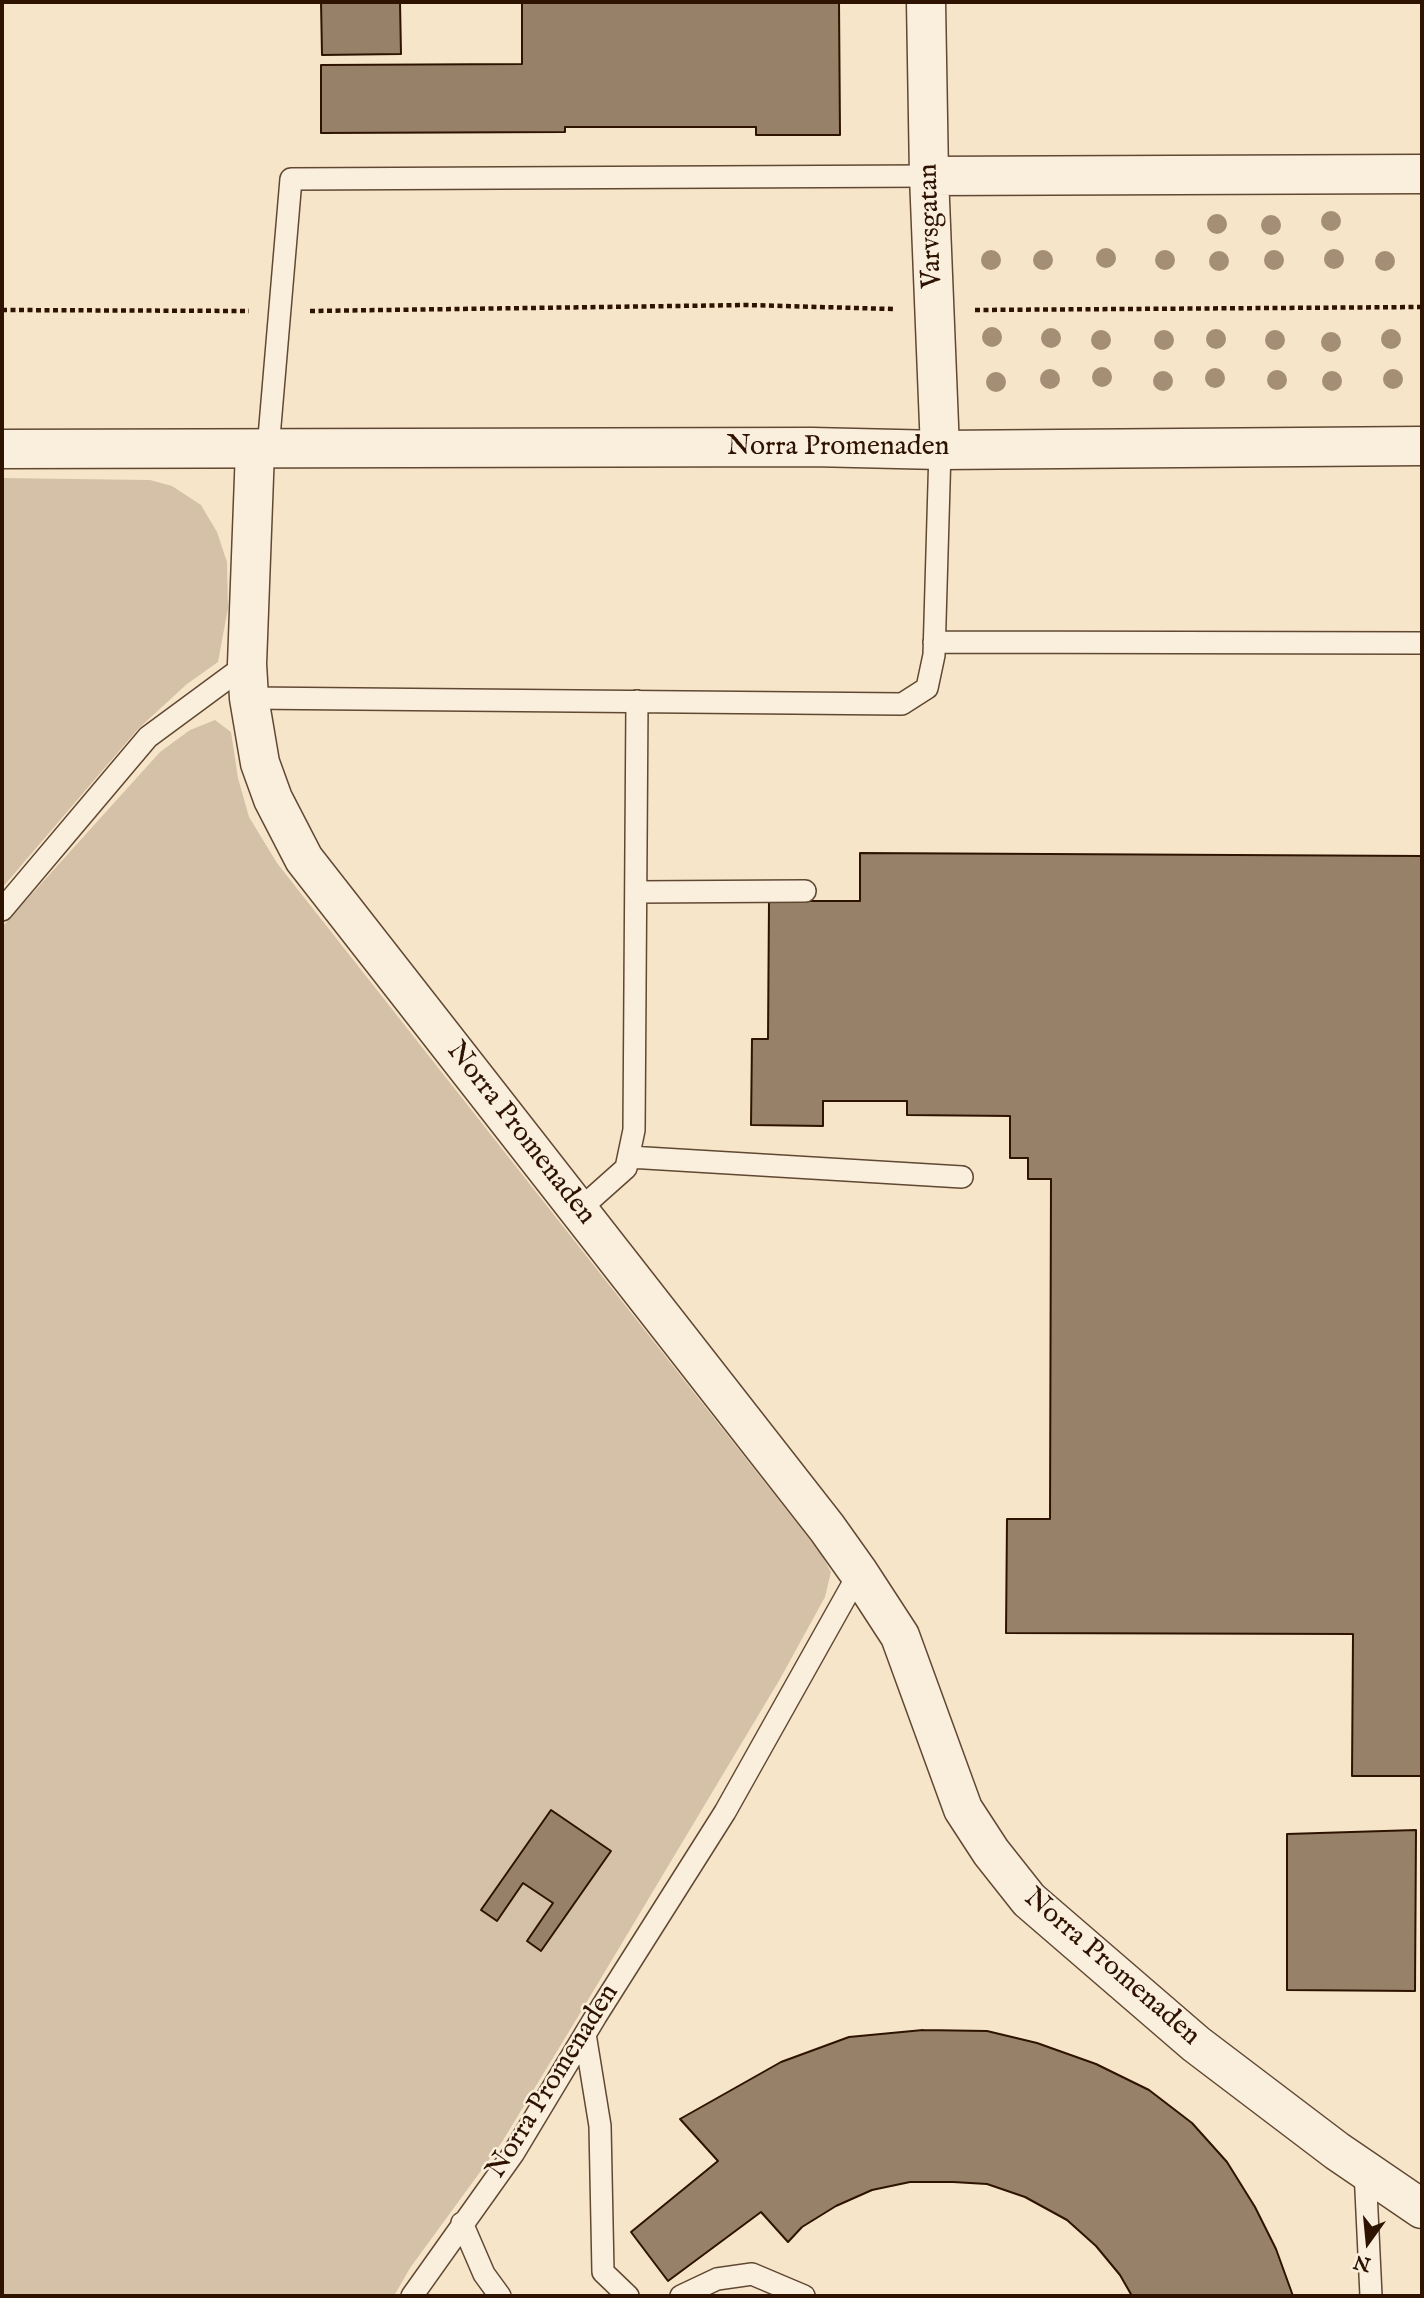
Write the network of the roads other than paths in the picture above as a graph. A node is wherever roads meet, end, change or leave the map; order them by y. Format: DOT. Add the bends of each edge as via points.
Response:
graph roads {
  1 [pos="926,2"];
  2 [pos="1422,174"];
  3 [pos="929,176"];
  4 [pos="1422,446"];
  5 [pos="2,449"];
  6 [pos="261,449"];
  7 [pos="940,450"];
  8 [pos="934,642"];
  9 [pos="1422,643"];
  10 [pos="248,681"];
  11 [pos="637,701"];
  12 [pos="805,891"];
  13 [pos="636,892"];
  14 [pos="2,910"];
  15 [pos="629,1157"];
  16 [pos="962,1178"];
  17 [pos="580,1209"];
  18 [pos="859,1573"];
  19 [pos="585,2034"];
  20 [pos="1366,2170"];
  21 [pos="1422,2209"];
  22 [pos="462,2222"];
  23 [pos="412,2296"];
  24 [pos="500,2296"];
  25 [pos="628,2296"];
  26 [pos="681,2296"];
  27 [pos="804,2296"];
  28 [pos="1371,2296"];
  1 -- 3 [label="street, Varvsgatan"];
  2 -- 3 [label="street"];
  3 -- 6 [label="lane" via="291,179 281,311"];
  3 -- 7 [label="street, Varvsgatan"];
  4 -- 7 [label="street, Norra Promenaden"];
  5 -- 6 [label="street, Norra Promenaden"];
  6 -- 7 [label="street, Norra Promenaden"];
  6 -- 10 [label="street, Norra Promenaden"];
  7 -- 8 [label="lane"];
  8 -- 9 [label="lane"];
  8 -- 11 [label="lane" via="927,688 902,704"];
  10 -- 11 [label="lane"];
  10 -- 14 [label="lane" via="148,737"];
  10 -- 17 [label="street, Norra Promenaden" via="260,764 272,799 304,859"];
  11 -- 13 [label="lane"];
  12 -- 13 [label="lane"];
  13 -- 15 [label="lane" via="634,1130"];
  15 -- 16 [label="lane"];
  15 -- 17 [label="lane" via="626,1168"];
  17 -- 18 [label="street, Norra Promenaden"];
  18 -- 19 [label="lane, Norra Promenaden" via="726,1812"];
  18 -- 20 [label="street, Norra Promenaden" via="900,1636 963,1809 1029,1900 1196,2044"];
  19 -- 22 [label="lane, Norra Promenaden" via="513,2154"];
  19 -- 25 [label="lane" via="600,2126 603,2272"];
  20 -- 21 [label="street, Norra Promenaden"];
  20 -- 28 [label="lane"];
  22 -- 23 [label="lane, Norra Promenaden"];
  22 -- 24 [label="lane" via="484,2274"];
  26 -- 27 [label="lane" via="717,2279 752,2274"];
}
